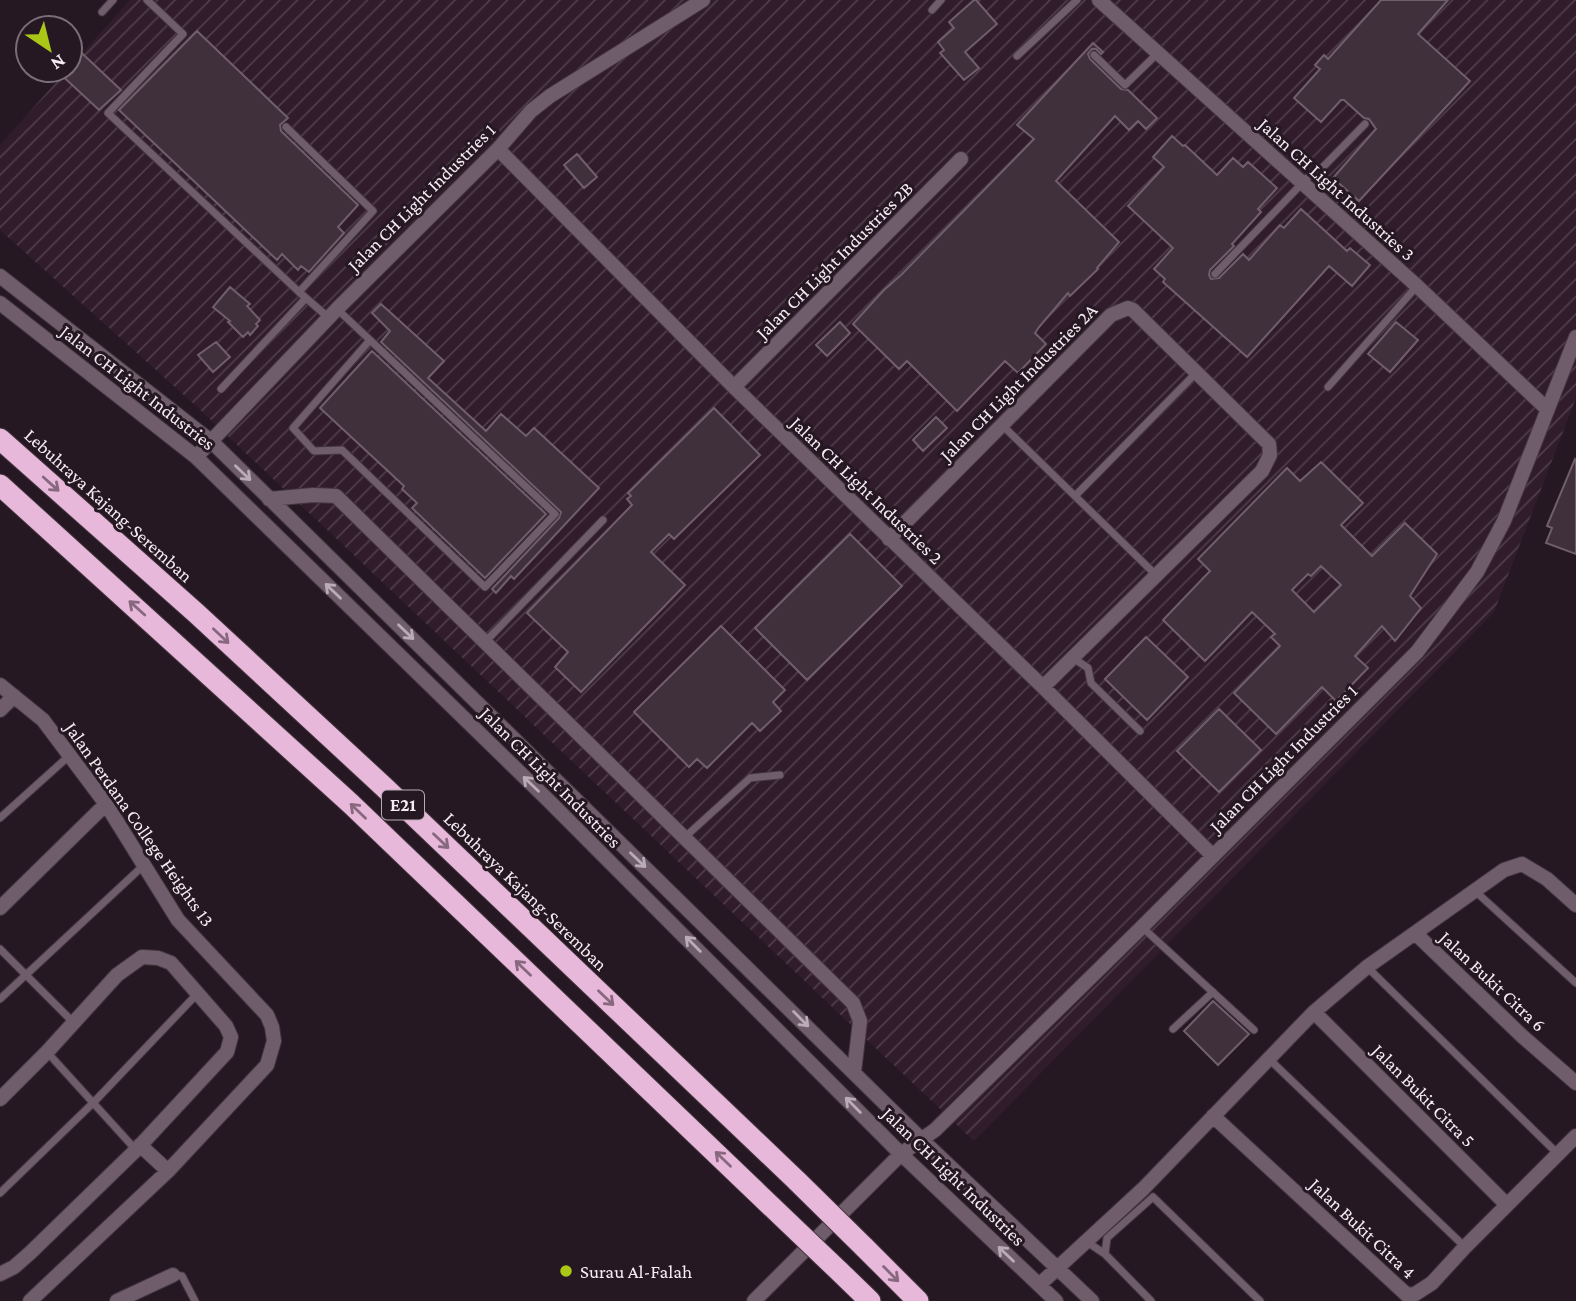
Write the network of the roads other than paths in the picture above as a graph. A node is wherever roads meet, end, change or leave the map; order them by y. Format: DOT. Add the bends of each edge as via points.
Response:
graph roads {
  1 [pos="113,0"];
  2 [pos="147,0"];
  3 [pos="703,0"];
  4 [pos="941,0"];
  5 [pos="1077,0"];
  6 [pos="1099,0"];
  7 [pos="932,10"];
  8 [pos="102,12"];
  9 [pos="1158,53"];
  10 [pos="1094,55"];
  11 [pos="1017,57"];
  12 [pos="1365,124"];
  13 [pos="286,127"];
  14 [pos="498,149"];
  15 [pos="961,159"];
  16 [pos="1303,183"];
  17 [pos="1215,274"];
  18 [pos="0,276"];
  19 [pos="1417,286"];
  20 [pos="299,292"];
  21 [pos="306,298"];
  22 [pos="0,303"];
  23 [pos="333,313"];
  24 [pos="1576,337"];
  25 [pos="370,340"];
  26 [pos="1196,372"];
  27 [pos="734,387"];
  28 [pos="1328,387"];
  29 [pos="221,388"];
  30 [pos="1547,409"];
  31 [pos="1002,425"];
  32 [pos="0,439"];
  33 [pos="212,442"];
  34 [pos="196,457"];
  35 [pos="0,485"];
  36 [pos="1075,496"];
  37 [pos="270,499"];
  38 [pos="603,520"];
  39 [pos="889,539"];
  40 [pos="1157,575"];
  41 [pos="486,641"];
  42 [pos="1073,659"];
  43 [pos="0,685"];
  44 [pos="1043,687"];
  45 [pos="14,696"];
  46 [pos="0,710"];
  47 [pos="1140,731"];
  48 [pos="70,755"];
  49 [pos="780,775"];
  50 [pos="106,804"];
  51 [pos="0,818"];
  52 [pos="685,836"];
  53 [pos="1213,856"];
  54 [pos="144,864"];
  55 [pos="1474,891"];
  56 [pos="1576,905"];
  57 [pos="0,908"];
  58 [pos="1142,927"];
  59 [pos="1415,933"];
  60 [pos="0,949"];
  61 [pos="1367,967"];
  62 [pos="24,975"];
  63 [pos="1576,984"];
  64 [pos="1213,992"];
  65 [pos="197,994"];
  66 [pos="0,999"];
  67 [pos="1314,1012"];
  68 [pos="74,1023"];
  69 [pos="1173,1029"];
  70 [pos="1254,1030"];
  71 [pos="47,1052"];
  72 [pos="1268,1058"];
  73 [pos="854,1072"];
  74 [pos="1576,1083"];
  75 [pos="0,1100"];
  76 [pos="94,1102"];
  77 [pos="1213,1116"];
  78 [pos="1576,1136"];
  79 [pos="922,1140"];
  80 [pos="138,1148"];
  81 [pos="901,1154"];
  82 [pos="1559,1155"];
  83 [pos="169,1171"];
  84 [pos="0,1193"];
  85 [pos="1148,1193"];
  86 [pos="1507,1205"];
  87 [pos="1087,1242"];
  88 [pos="1465,1247"];
  89 [pos="1105,1254"];
  90 [pos="1057,1269"];
  91 [pos="0,1274"];
  92 [pos="173,1275"];
  93 [pos="1039,1285"];
  94 [pos="30,1301"];
  95 [pos="117,1301"];
  96 [pos="195,1301"];
  97 [pos="754,1301"];
  98 [pos="870,1301"];
  99 [pos="918,1301"];
  100 [pos="1056,1301"];
  101 [pos="1091,1301"];
  102 [pos="1151,1301"];
  103 [pos="1260,1301"];
  1 -- 8 [label="lane"];
  2 -- 20 [label="lane" via="183,34 108,113"];
  3 -- 14 [label="street, Jalan CH Light Industries 1" via="550,96"];
  4 -- 7 [label="lane"];
  5 -- 11 [label="lane"];
  6 -- 9 [label="street, Jalan CH Light Industries 3"];
  9 -- 10 [label="lane" via="1125,85"];
  9 -- 16 [label="street, Jalan CH Light Industries 3"];
  12 -- 16 [label="lane"];
  13 -- 20 [label="lane" via="373,211"];
  14 -- 23 [label="street, Jalan CH Light Industries 1"];
  14 -- 27 [label="street, Jalan CH Light Industries 2"];
  15 -- 27 [label="street, Jalan CH Light Industries 2B"];
  16 -- 17 [label="lane"];
  16 -- 19 [label="street, Jalan CH Light Industries 3"];
  18 -- 33 [label="street, Jalan CH Light Industries"];
  19 -- 28 [label="lane"];
  19 -- 30 [label="street, Jalan CH Light Industries 3"];
  20 -- 21 [label="lane"];
  21 -- 23 [label="lane"];
  21 -- 29 [label="lane"];
  22 -- 34 [label="street, Jalan CH Light Industries"];
  23 -- 25 [label="lane"];
  23 -- 33 [label="street, Jalan CH Light Industries 1"];
  24 -- 30 [label="street, Jalan CH Light Industries 1"];
  25 -- 25 [label="lane" via="293,428 314,451 342,450 485,587 555,514"];
  26 -- 31 [label="street, Jalan CH Light Industries 2A" via="1128,308 1111,315"];
  26 -- 36 [label="lane"];
  26 -- 40 [label="street, Jalan CH Light Industries 2A" via="1269,444 1270,455 1262,471"];
  27 -- 39 [label="street, Jalan CH Light Industries 2"];
  30 -- 53 [label="street, Jalan CH Light Industries 1" via="1504,522 1456,603 1417,652"];
  31 -- 36 [label="lane"];
  31 -- 39 [label="street, Jalan CH Light Industries 2A"];
  32 -- 99 [label="highway, Lebuhraya Kajang-Seremban / E21, one-way, bridge" via="384,787"];
  33 -- 34 [label="street, Jalan CH Light Industries 1"];
  33 -- 37 [label="street, Jalan CH Light Industries, one-way"];
  81 -- 34 [label="street, Jalan CH Light Industries, one-way" via="548,800"];
  98 -- 35 [label="highway, E21, one-way, bridge" via="351,804"];
  36 -- 40 [label="lane"];
  37 -- 41 [label="street" via="336,496"];
  37 -- 73 [label="street, Jalan CH Light Industries, one-way"];
  38 -- 41 [label="lane"];
  39 -- 44 [label="street, Jalan CH Light Industries 2"];
  40 -- 42 [label="street, Jalan CH Light Industries 2A"];
  41 -- 52 [label="street"];
  42 -- 44 [label="street, Jalan CH Light Industries 2A"];
  42 -- 47 [label="lane" via="1088,668 1091,683"];
  43 -- 45 [label="street, Jalan Perdana College Heights 13"];
  44 -- 53 [label="street, Jalan CH Light Industries 2"];
  45 -- 46 [label="street"];
  45 -- 48 [label="street, Jalan Perdana College Heights 13" via="43,720"];
  48 -- 50 [label="street, Jalan Perdana College Heights 13"];
  48 -- 51 [label="lane"];
  49 -- 52 [label="lane" via="750,778"];
  50 -- 54 [label="street, Jalan Perdana College Heights 13"];
  50 -- 57 [label="street"];
  52 -- 73 [label="street" via="853,1003 860,1021"];
  53 -- 58 [label="street, Jalan CH Light Industries 1"];
  54 -- 62 [label="lane"];
  54 -- 83 [label="street, Jalan Perdana College Heights 13" via="178,920 267,1016 274,1041 267,1065"];
  55 -- 56 [label="street" via="1504,870 1522,864"];
  55 -- 59 [label="street"];
  55 -- 63 [label="lane"];
  58 -- 64 [label="lane"];
  58 -- 79 [label="street, Jalan CH Light Industries 1"];
  59 -- 61 [label="street"];
  59 -- 74 [label="street, Jalan Bukit Citra 6"];
  60 -- 62 [label="lane"];
  61 -- 67 [label="street"];
  61 -- 82 [label="lane"];
  62 -- 66 [label="lane"];
  62 -- 68 [label="lane"];
  64 -- 69 [label="lane"];
  64 -- 70 [label="lane"];
  65 -- 68 [label="street" via="171,963 142,957 117,975"];
  65 -- 76 [label="lane"];
  65 -- 80 [label="street" via="226,1026 231,1037 227,1052"];
  67 -- 72 [label="street"];
  67 -- 86 [label="street, Jalan Bukit Citra 5"];
  68 -- 71 [label="street"];
  71 -- 75 [label="street"];
  71 -- 76 [label="lane"];
  72 -- 77 [label="street"];
  72 -- 88 [label="lane"];
  73 -- 79 [label="street, Jalan CH Light Industries"];
  76 -- 80 [label="lane"];
  76 -- 84 [label="lane"];
  77 -- 85 [label="street"];
  77 -- 88 [label="street, Jalan Bukit Citra 4" via="1407,1295 1432,1283"];
  78 -- 82 [label="street, Jalan Bukit Citra 4"];
  79 -- 81 [label="street, Jalan CH Light Industries 1"];
  79 -- 90 [label="street, Jalan CH Light Industries"];
  80 -- 83 [label="street"];
  80 -- 91 [label="street" via="30,1253"];
  93 -- 81 [label="street, Jalan CH Light Industries, one-way"];
  81 -- 97 [label="street, Jalan CH Light Industries 1"];
  82 -- 86 [label="street, Jalan Bukit Citra 4"];
  83 -- 94 [label="street, Jalan Perdana College Heights 13"];
  85 -- 87 [label="street"];
  85 -- 89 [label="lane" via="1107,1238"];
  85 -- 103 [label="lane"];
  86 -- 88 [label="street, Jalan Bukit Citra 4"];
  87 -- 89 [label="lane"];
  87 -- 90 [label="street"];
  89 -- 102 [label="lane"];
  90 -- 93 [label="street"];
  90 -- 101 [label="street, Jalan CH Light Industries"];
  92 -- 95 [label="street"];
  92 -- 96 [label="lane" via="182,1276"];
  93 -- 100 [label="street, Jalan CH Light Industries"];
}
